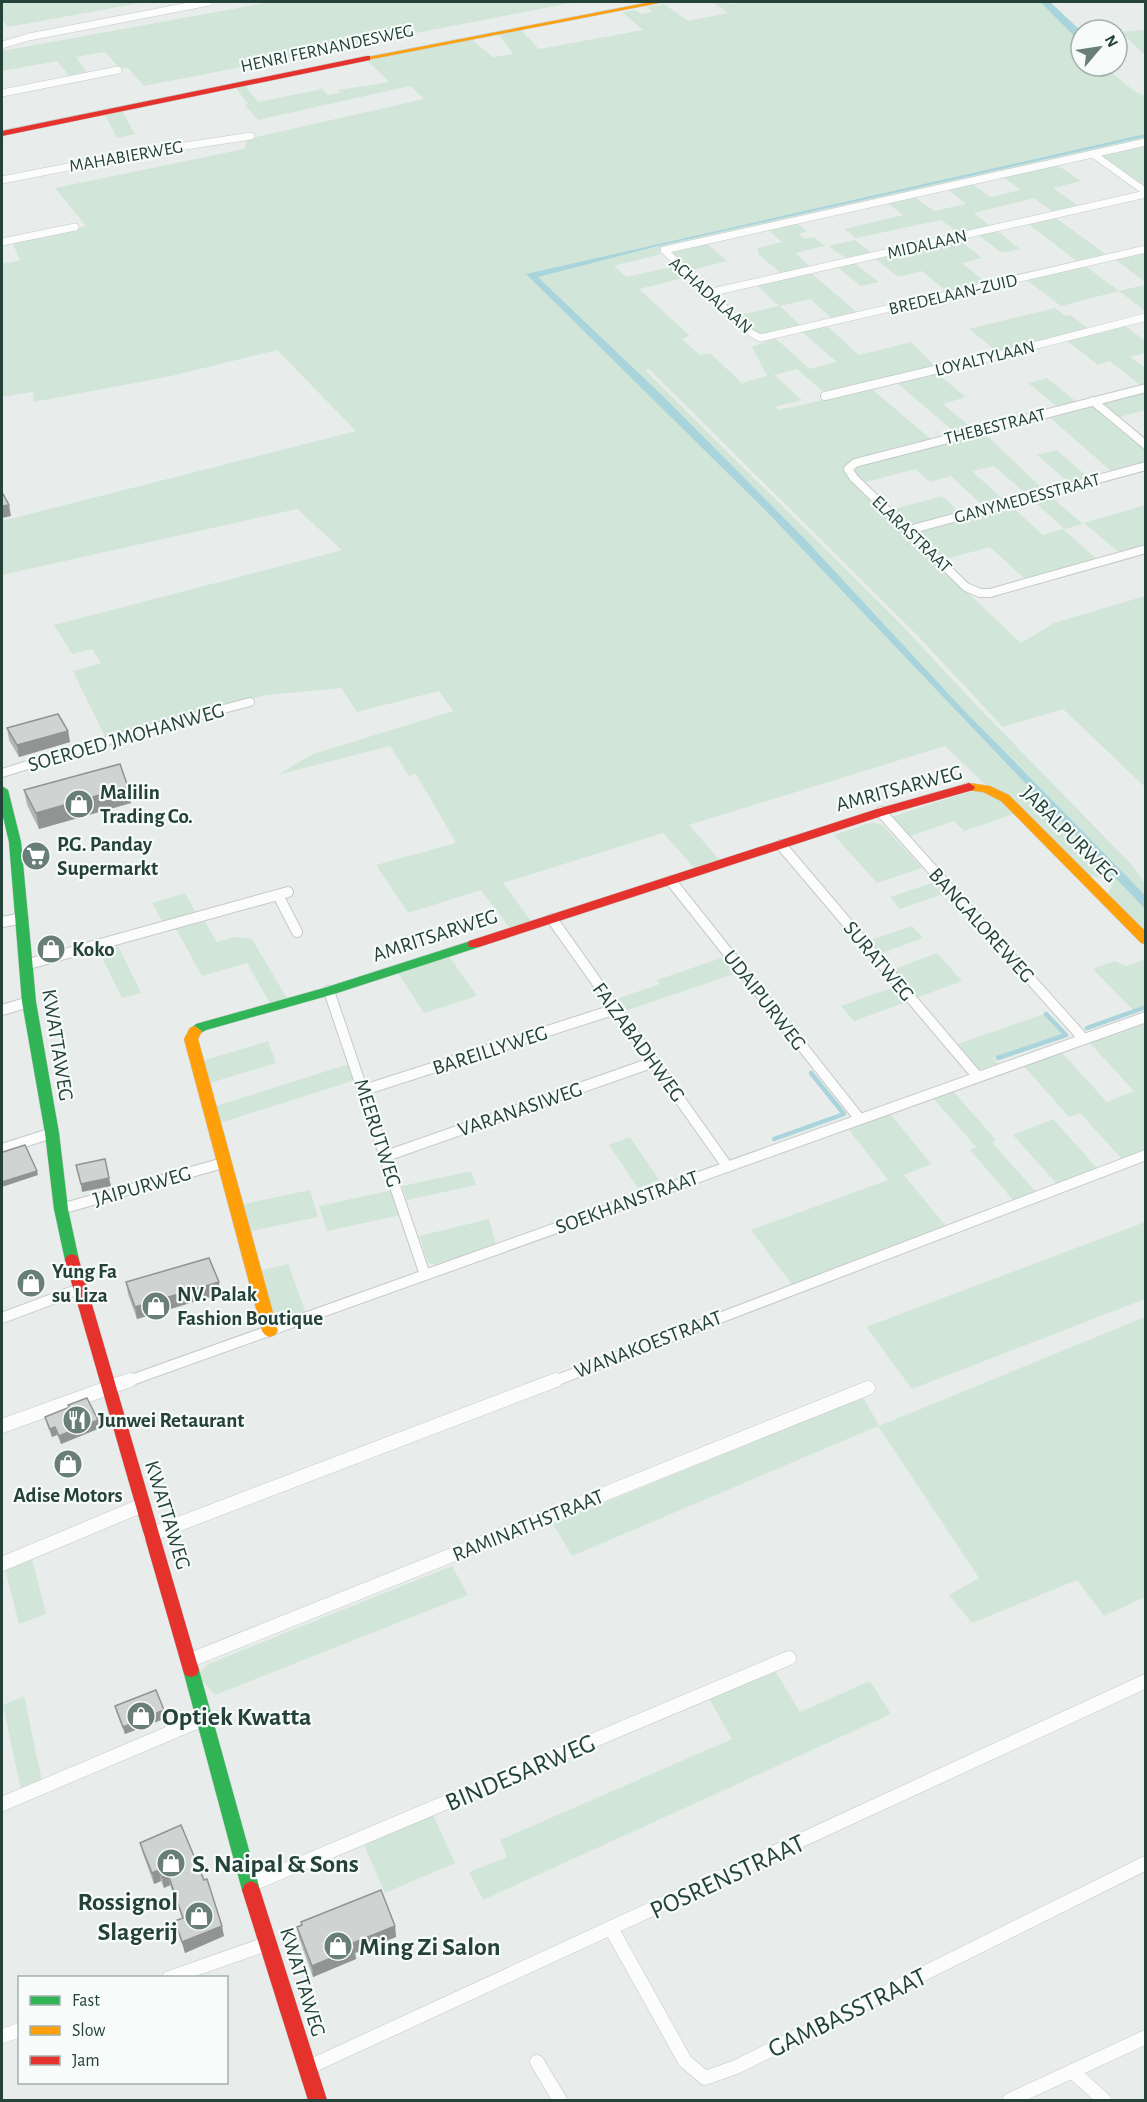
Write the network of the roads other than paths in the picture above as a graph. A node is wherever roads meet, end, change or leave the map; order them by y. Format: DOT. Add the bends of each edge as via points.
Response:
graph roads {
  1 [pos="208,2"];
  2 [pos="660,2"];
  3 [pos="2,45"];
  4 [pos="118,70"];
  5 [pos="2,93"];
  6 [pos="2,134"];
  7 [pos="251,136"];
  8 [pos="1146,142"];
  9 [pos="1093,154"];
  10 [pos="2,180"];
  11 [pos="1146,193"];
  12 [pos="75,227"];
  13 [pos="2,242"];
  14 [pos="1146,249"];
  15 [pos="708,293"];
  16 [pos="1146,317"];
  17 [pos="760,338"];
  18 [pos="1146,388"];
  19 [pos="825,396"];
  20 [pos="1093,401"];
  21 [pos="1146,445"];
  22 [pos="1146,466"];
  23 [pos="848,469"];
  24 [pos="909,530"];
  25 [pos="1146,549"];
  26 [pos="250,702"];
  27 [pos="2,773"];
  28 [pos="986,789"];
  29 [pos="2,790"];
  30 [pos="881,812"];
  31 [pos="781,845"];
  32 [pos="671,881"];
  33 [pos="24,918"];
  34 [pos="552,919"];
  35 [pos="2,922"];
  36 [pos="297,932"];
  37 [pos="1146,940"];
  38 [pos="25,965"];
  39 [pos="329,991"];
  40 [pos="28,1002"];
  41 [pos="616,1009"];
  42 [pos="2,1010"];
  43 [pos="1146,1017"];
  44 [pos="1083,1038"];
  45 [pos="654,1062"];
  46 [pos="977,1076"];
  47 [pos="364,1090"];
  48 [pos="859,1118"];
  49 [pos="52,1133"];
  50 [pos="2,1149"];
  51 [pos="1146,1155"];
  52 [pos="386,1156"];
  53 [pos="223,1163"];
  54 [pos="727,1166"];
  55 [pos="61,1209"];
  56 [pos="425,1275"];
  57 [pos="79,1288"];
  58 [pos="2,1318"];
  59 [pos="270,1331"];
  60 [pos="108,1388"];
  61 [pos="868,1388"];
  62 [pos="2,1426"];
  63 [pos="143,1505"];
  64 [pos="150,1534"];
  65 [pos="2,1564"];
  66 [pos="789,1659"];
  67 [pos="188,1661"];
  68 [pos="1146,1681"];
  69 [pos="203,1719"];
  70 [pos="2,1804"];
  71 [pos="1146,1863"];
  72 [pos="250,1885"];
  73 [pos="612,1930"];
  74 [pos="269,1942"];
  75 [pos="172,1976"];
  76 [pos="18,2031"];
  77 [pos="2,2036"];
  78 [pos="1146,2037"];
  79 [pos="537,2062"];
  80 [pos="307,2068"];
  81 [pos="1072,2071"];
  82 [pos="318,2100"];
  83 [pos="560,2100"];
  84 [pos="1010,2100"];
  85 [pos="1104,2100"];
  1 -- 3 [label="street"];
  2 -- 6 [label="street, HENRI FERNANDESWEG"];
  4 -- 5 [label="street"];
  7 -- 10 [label="street, MAHABIERWEG"];
  8 -- 9 [label="street"];
  9 -- 11 [label="street"];
  9 -- 15 [label="street, ACHADALAAN" via="664,250"];
  11 -- 15 [label="street, MIDALAAN"];
  12 -- 13 [label="street"];
  14 -- 17 [label="street, BREDELAAN-ZUID"];
  15 -- 17 [label="street, ACHADALAAN"];
  16 -- 19 [label="street, LOYALTYLAAN"];
  18 -- 20 [label="street, THEBESTRAAT"];
  20 -- 21 [label="street"];
  20 -- 23 [label="street, THEBESTRAAT" via="855,463"];
  22 -- 24 [label="street, GANYMEDESSTRAAT"];
  23 -- 24 [label="street, ELARASTRAAT"];
  24 -- 25 [label="street, ELARASTRAAT" via="966,587 980,593"];
  26 -- 27 [label="street, SOEROED JMOHANWEG"];
  28 -- 30 [label="street, AMRITSARWEG" via="969,787"];
  28 -- 37 [label="street, JABALPURWEG" via="1005,798"];
  29 -- 33 [label="street, KWATTAWEG" via="15,842"];
  30 -- 31 [label="street, AMRITSARWEG"];
  30 -- 44 [label="street, BANGALOREWEG"];
  31 -- 32 [label="street, AMRITSARWEG"];
  31 -- 46 [label="street, SURATWEG"];
  32 -- 34 [label="street, AMRITSARWEG"];
  32 -- 48 [label="street, UDAIPURWEG"];
  33 -- 35 [label="street"];
  33 -- 38 [label="street, KWATTAWEG"];
  34 -- 39 [label="street, AMRITSARWEG"];
  34 -- 41 [label="street, FAIZABADHWEG"];
  36 -- 38 [label="street" via="283,893"];
  38 -- 40 [label="street, KWATTAWEG"];
  39 -- 47 [label="street, MEERUTWEG"];
  39 -- 53 [label="street, AMRITSARWEG" via="195,1031 191,1039"];
  40 -- 42 [label="street"];
  40 -- 49 [label="street, KWATTAWEG"];
  41 -- 45 [label="street, FAIZABADHWEG"];
  41 -- 47 [label="street, BAREILLYWEG"];
  43 -- 44 [label="street, SOEKHANSTRAAT"];
  44 -- 46 [label="street, SOEKHANSTRAAT"];
  45 -- 52 [label="street, VARANASIWEG"];
  45 -- 54 [label="street, FAIZABADHWEG"];
  46 -- 48 [label="street, SOEKHANSTRAAT"];
  47 -- 52 [label="street, MEERUTWEG"];
  48 -- 54 [label="street, SOEKHANSTRAAT"];
  49 -- 50 [label="street"];
  49 -- 55 [label="street, KWATTAWEG"];
  51 -- 64 [label="street, WANAKOESTRAAT"];
  52 -- 56 [label="street, MEERUTWEG"];
  53 -- 55 [label="street, JAIPURWEG"];
  53 -- 59 [label="street, AMRITSARWEG"];
  54 -- 56 [label="street, SOEKHANSTRAAT"];
  55 -- 57 [label="street, KWATTAWEG"];
  56 -- 59 [label="street, SOEKHANSTRAAT"];
  57 -- 58 [label="street"];
  57 -- 60 [label="street, KWATTAWEG"];
  59 -- 60 [label="street, SOEKHANSTRAAT"];
  60 -- 62 [label="street, SOEKHANSTRAAT"];
  60 -- 63 [label="street, KWATTAWEG"];
  61 -- 67 [label="street, RAMINATHSTRAAT"];
  63 -- 64 [label="street, KWATTAWEG"];
  63 -- 65 [label="street"];
  64 -- 67 [label="street, KWATTAWEG"];
  66 -- 72 [label="street, BINDESARWEG"];
  67 -- 69 [label="street, KWATTAWEG"];
  68 -- 73 [label="street, POSRENSTRAAT"];
  69 -- 70 [label="street"];
  69 -- 72 [label="street, KWATTAWEG"];
  71 -- 73 [label="street, GAMBASSTRAAT" via="736,2067 705,2078 685,2061"];
  72 -- 74 [label="street, KWATTAWEG"];
  73 -- 80 [label="street, POSRENSTRAAT"];
  74 -- 75 [label="street"];
  74 -- 80 [label="street, KWATTAWEG"];
  76 -- 77 [label="street"];
  78 -- 81 [label="street"];
  79 -- 83 [label="street"];
  80 -- 82 [label="street, KWATTAWEG"];
  81 -- 84 [label="street"];
  81 -- 85 [label="street"];
}
